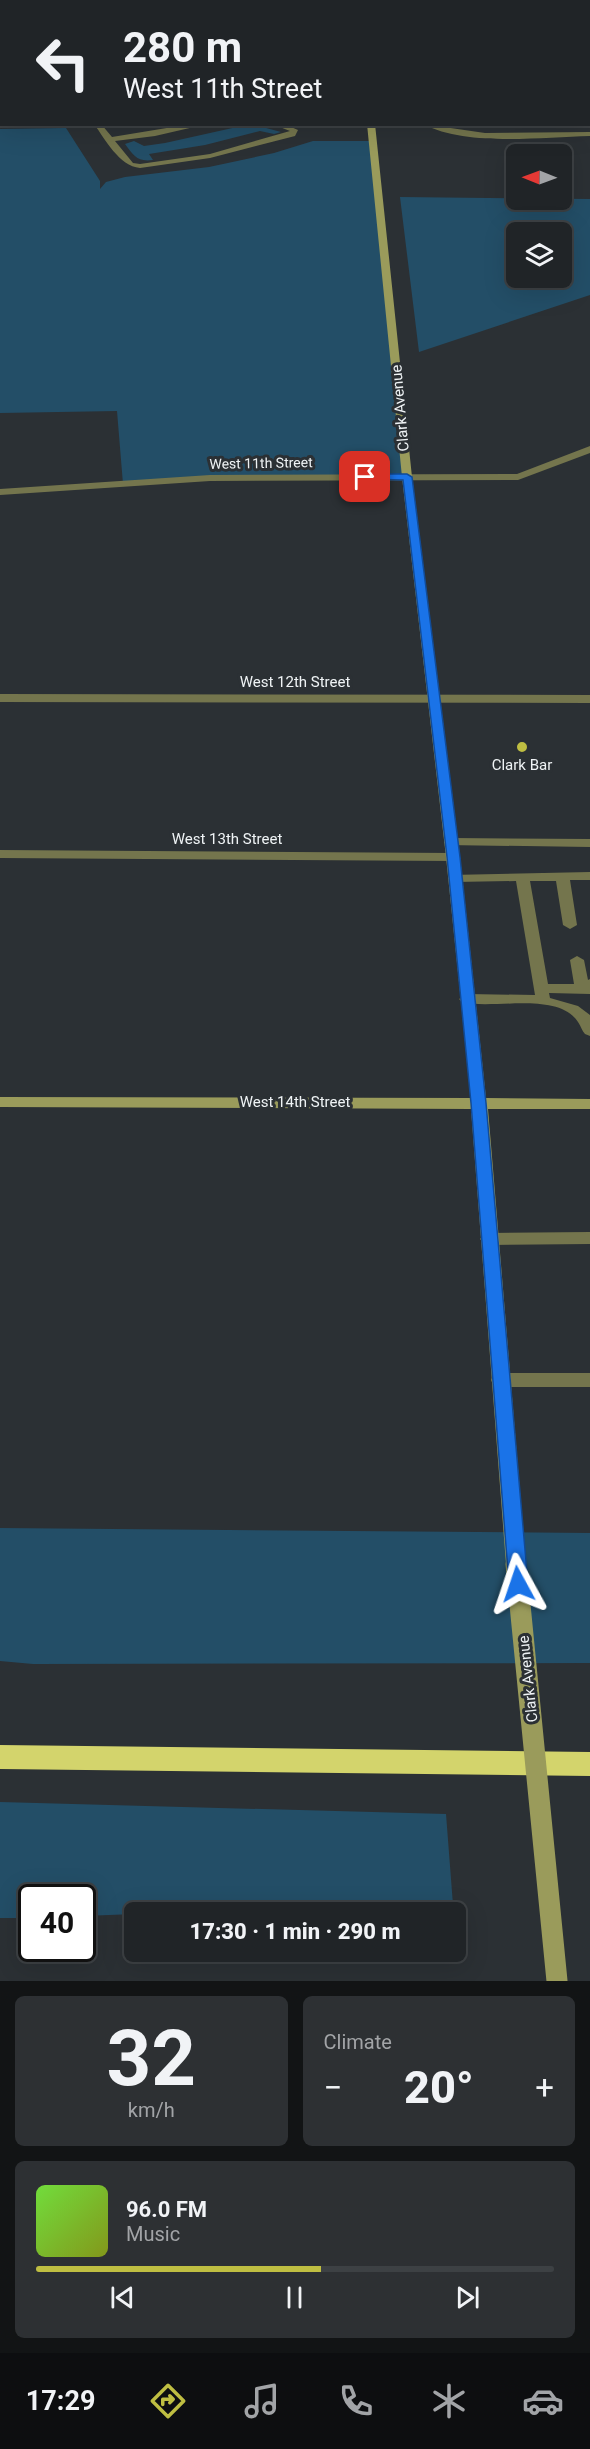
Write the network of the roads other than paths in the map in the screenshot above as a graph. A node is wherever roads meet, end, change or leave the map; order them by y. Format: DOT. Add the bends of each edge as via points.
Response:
graph roads {
  1 [pos="98,126"];
  2 [pos="194,126"];
  3 [pos="282,126"];
  4 [pos="371,126"];
  5 [pos="431,126"];
  6 [pos="590,134"];
  7 [pos="108,140"];
  8 [pos="590,449"];
  9 [pos="407,477"];
  10 [pos="0,492"];
  11 [pos="0,698"];
  12 [pos="433,699"];
  13 [pos="590,699"];
  14 [pos="590,843"];
  15 [pos="452,850"];
  16 [pos="0,854"];
  17 [pos="562,876"];
  18 [pos="590,876"];
  19 [pos="522,877"];
  20 [pos="456,878"];
  21 [pos="570,925"];
  22 [pos="577,960"];
  23 [pos="587,987"];
  24 [pos="542,994"];
  25 [pos="467,999"];
  26 [pos="590,1030"];
  27 [pos="0,1102"];
  28 [pos="479,1103"];
  29 [pos="590,1104"];
  30 [pos="590,1238"];
  31 [pos="489,1239"];
  32 [pos="500,1380"];
  33 [pos="590,1380"];
  34 [pos="0,1757"];
  35 [pos="590,1764"];
  36 [pos="557,1981"];
  1 -- 7 [label="street"];
  2 -- 7 [label="street"];
  3 -- 7 [label="street" via="294,130 292,134 210,156 140,165 131,165"];
  4 -- 9 [label="street, Clark Avenue"];
  5 -- 6 [label="street" via="477,134"];
  8 -- 9 [label="street, West 11th Street" via="518,477"];
  9 -- 10 [label="street, West 11th Street" via="210,478"];
  9 -- 12 [label="street, Clark Avenue"];
  11 -- 12 [label="street, West 12th Street"];
  12 -- 13 [label="street, West 12th Street"];
  12 -- 15 [label="street, Clark Avenue"];
  14 -- 15 [label="street, West 13th Street"];
  15 -- 16 [label="street, West 13th Street"];
  15 -- 20 [label="street, Clark Avenue"];
  17 -- 18 [label="street"];
  17 -- 19 [label="street"];
  17 -- 21 [label="street"];
  19 -- 20 [label="street"];
  19 -- 24 [label="street"];
  20 -- 25 [label="street, Clark Avenue"];
  22 -- 23 [label="street"];
  23 -- 24 [label="street"];
  24 -- 25 [label="street"];
  24 -- 26 [label="street" via="582,1017"];
  25 -- 28 [label="street, Clark Avenue"];
  27 -- 28 [label="street, West 14th Street"];
  28 -- 29 [label="street, West 14th Street"];
  28 -- 31 [label="street, Clark Avenue"];
  30 -- 31 [label="street"];
  31 -- 32 [label="street, Clark Avenue"];
  32 -- 33 [label="street"];
  32 -- 36 [label="street, Clark Avenue, bridge"];
  34 -- 35 [label="highway"];
}
